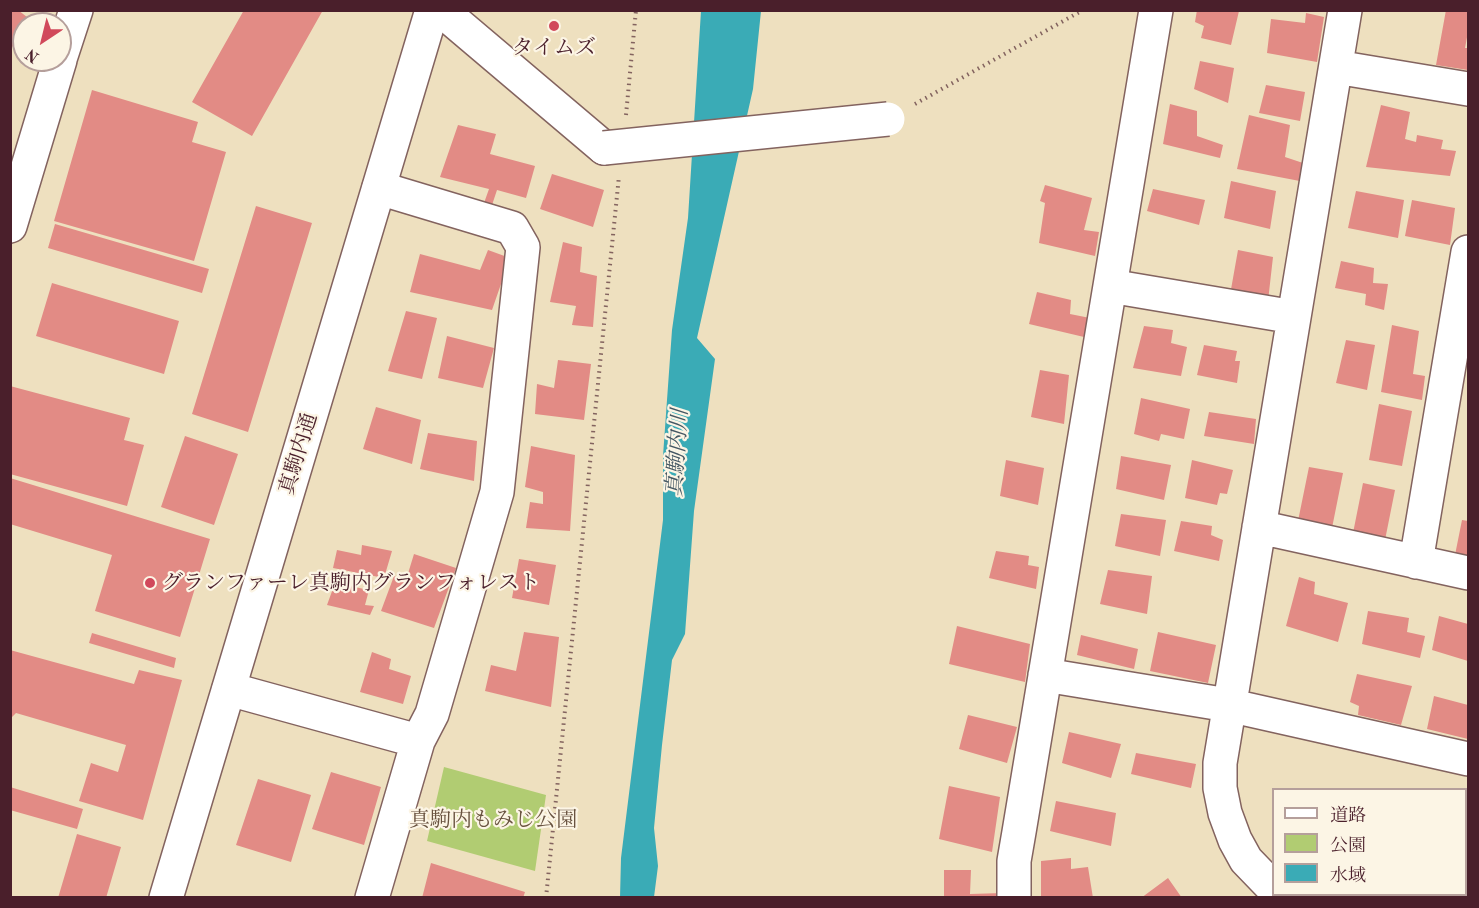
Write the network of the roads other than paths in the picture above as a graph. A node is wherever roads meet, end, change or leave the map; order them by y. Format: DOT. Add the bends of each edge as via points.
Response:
graph roads {
  1 [pos="432,10"];
  2 [pos="441,10"];
  3 [pos="1156,10"];
  4 [pos="1345,10"];
  5 [pos="1336,67"];
  6 [pos="56,72"];
  7 [pos="1468,89"];
  8 [pos="888,119"];
  9 [pos="379,188"];
  10 [pos="10,226"];
  11 [pos="1468,252"];
  12 [pos="1110,286"];
  13 [pos="1294,317"];
  14 [pos="1259,527"];
  15 [pos="1416,562"];
  16 [pos="1468,573"];
  17 [pos="1045,675"];
  18 [pos="229,689"];
  19 [pos="1228,705"];
  20 [pos="418,741"];
  21 [pos="1468,759"];
  22 [pos="1272,887"];
  23 [pos="166,897"];
  24 [pos="372,897"];
  25 [pos="1014,897"];
  1 -- 9 [label="main road, 真駒内通"];
  2 -- 8 [label="main road, bridge" via="612,156"];
  3 -- 12 [label="main road"];
  4 -- 5 [label="main road"];
  5 -- 7 [label="main road"];
  5 -- 13 [label="main road"];
  6 -- 10 [label="main road"];
  9 -- 18 [label="main road, 真駒内通"];
  9 -- 20 [label="main road" via="512,228 523,248 496,492 432,714"];
  11 -- 15 [label="main road"];
  12 -- 13 [label="main road"];
  12 -- 17 [label="main road"];
  13 -- 14 [label="main road"];
  14 -- 15 [label="main road"];
  14 -- 19 [label="main road"];
  15 -- 16 [label="main road"];
  17 -- 19 [label="main road"];
  17 -- 25 [label="main road" via="1014,861"];
  18 -- 20 [label="main road"];
  18 -- 23 [label="main road, 真駒内通"];
  19 -- 21 [label="main road"];
  19 -- 22 [label="main road" via="1220,763 1225,813 1246,860"];
  20 -- 24 [label="main road"];
}
